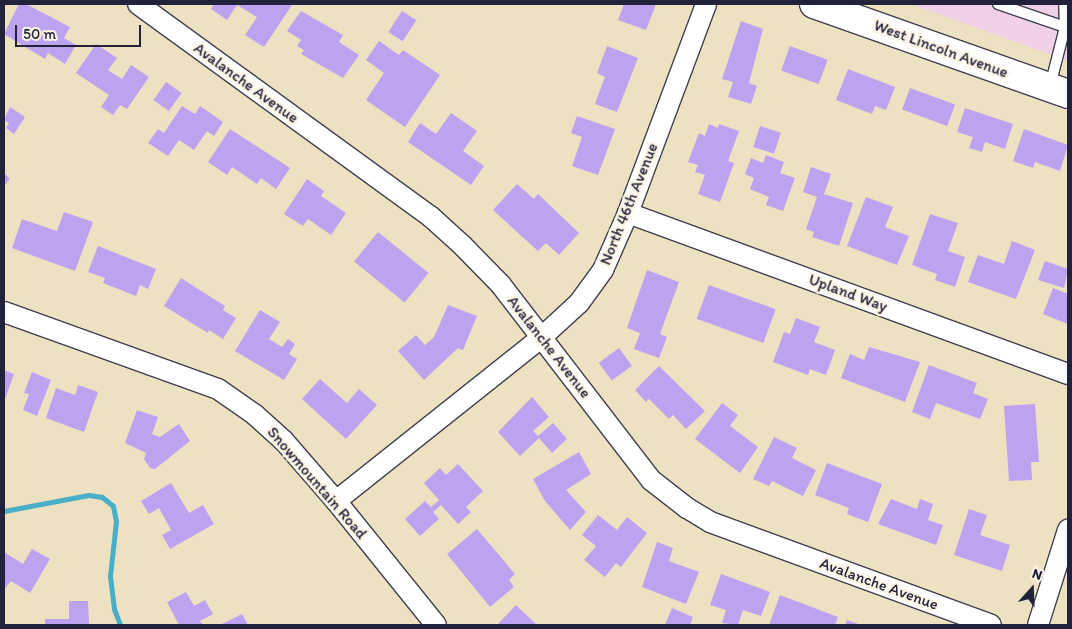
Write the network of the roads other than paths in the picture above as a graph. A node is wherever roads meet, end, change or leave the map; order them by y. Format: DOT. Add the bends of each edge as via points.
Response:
graph roads {
  1 [pos="138,4"];
  2 [pos="706,4"];
  3 [pos="814,4"];
  4 [pos="998,4"];
  5 [pos="1064,4"];
  6 [pos="1065,28"];
  7 [pos="1059,91"];
  8 [pos="628,212"];
  9 [pos="4,312"];
  10 [pos="542,337"];
  11 [pos="1068,374"];
  12 [pos="336,501"];
  13 [pos="1068,530"];
  14 [pos="436,625"];
  15 [pos="991,625"];
  16 [pos="1038,625"];
  1 -- 10 [label="street, Avalanche Avenue" via="430,216 502,285"];
  2 -- 8 [label="street, North 46th Avenue"];
  3 -- 7 [label="street, West Lincoln Avenue"];
  4 -- 6 [label="lane"];
  5 -- 6 [label="lane"];
  6 -- 7 [label="lane"];
  8 -- 10 [label="street, North 46th Avenue" via="603,270 579,302"];
  8 -- 11 [label="street, Upland Way"];
  9 -- 12 [label="street, Snowmountain Road" via="218,389 254,414 284,441"];
  10 -- 12 [label="street, North 46th Avenue"];
  10 -- 15 [label="street, Avalanche Avenue" via="651,480 687,508 710,522"];
  12 -- 14 [label="street, Snowmountain Road"];
  13 -- 16 [label="street"];
}
